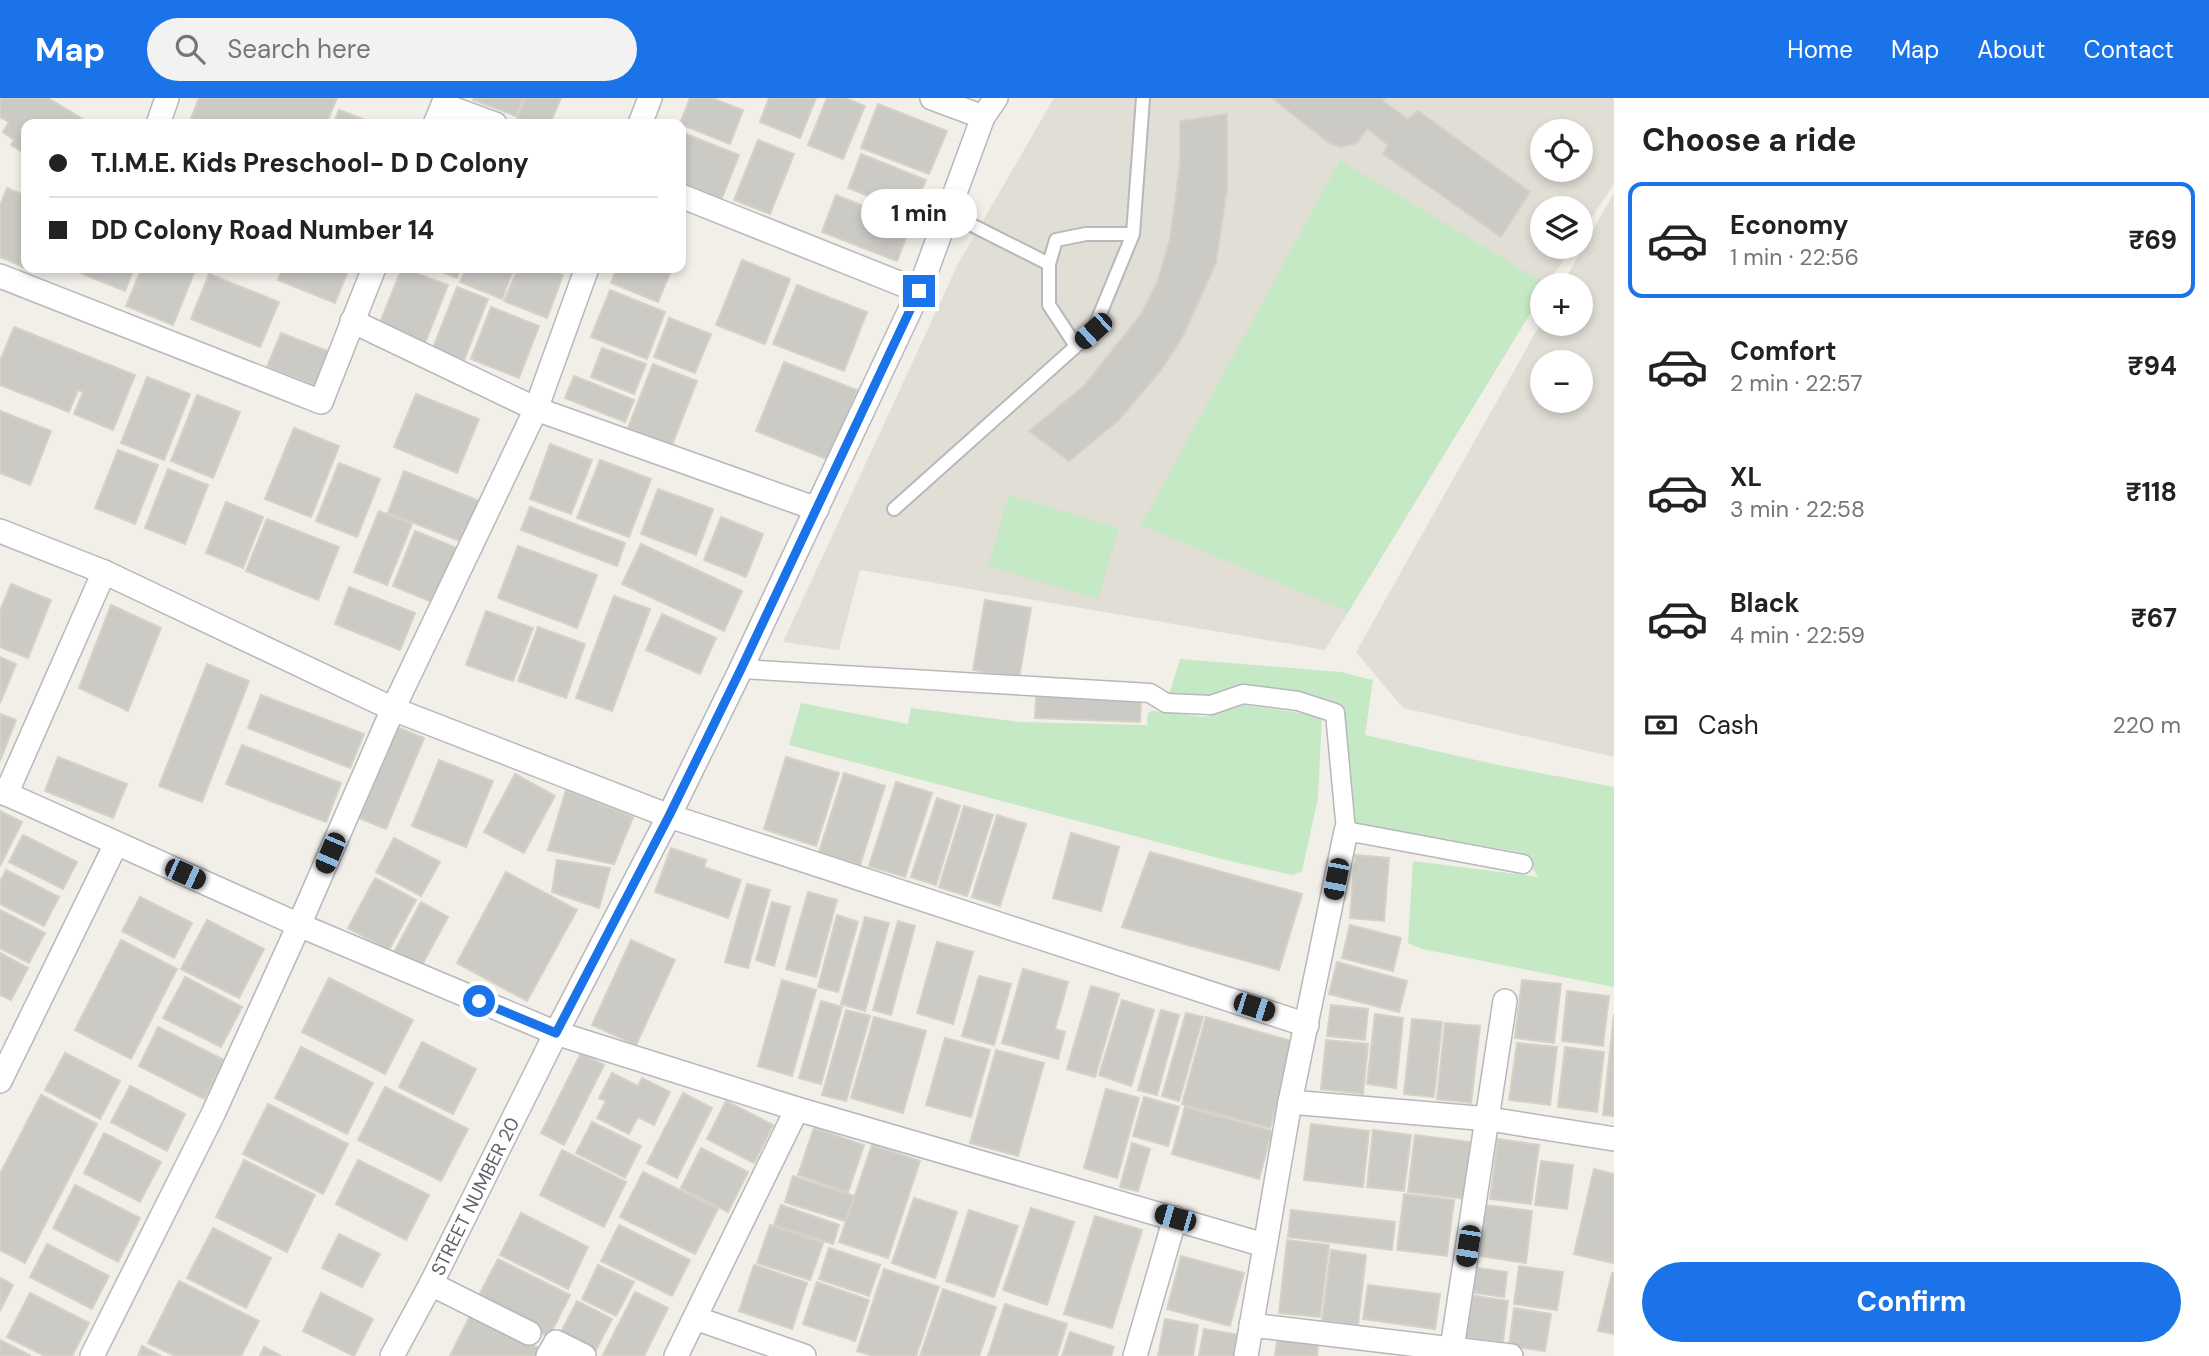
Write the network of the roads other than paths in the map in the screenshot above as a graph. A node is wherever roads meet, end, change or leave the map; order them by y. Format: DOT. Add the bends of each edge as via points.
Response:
graph roads {
  1 [pos="167,98"];
  2 [pos="650,98"];
  3 [pos="932,98"];
  4 [pos="1143,98"];
  5 [pos="989,107"];
  6 [pos="441,109"];
  7 [pos="160,119"];
  8 [pos="477,119"];
  9 [pos="642,119"];
  10 [pos="686,198"];
  11 [pos="948,213"];
  12 [pos="1133,234"];
  13 [pos="1049,264"];
  14 [pos="372,273"];
  15 [pos="585,273"];
  16 [pos="0,276"];
  17 [pos="919,291"];
  18 [pos="352,321"];
  19 [pos="1076,346"];
  20 [pos="536,410"];
  21 [pos="817,509"];
  22 [pos="894,509"];
  23 [pos="0,531"];
  24 [pos="104,572"];
  25 [pos="741,669"];
  26 [pos="393,709"];
  27 [pos="3,793"];
  28 [pos="669,816"];
  29 [pos="1346,831"];
  30 [pos="116,844"];
  31 [pos="1523,864"];
  32 [pos="299,925"];
  33 [pos="1505,1001"];
  34 [pos="1307,1025"];
  35 [pos="556,1033"];
  36 [pos="0,1081"];
  37 [pos="1290,1102"];
  38 [pos="797,1109"];
  39 [pos="1489,1119"];
  40 [pos="1614,1139"];
  41 [pos="1175,1218"];
  42 [pos="1264,1245"];
  43 [pos="431,1284"];
  44 [pos="695,1318"];
  45 [pos="1251,1325"];
  46 [pos="529,1333"];
  47 [pos="1452,1348"];
  48 [pos="92,1356"];
  49 [pos="392,1356"];
  50 [pos="548,1356"];
  51 [pos="584,1356"];
  52 [pos="676,1356"];
  53 [pos="804,1356"];
  54 [pos="1135,1356"];
  55 [pos="1246,1356"];
  56 [pos="1511,1356"];
  1 -- 7 [label="street"];
  2 -- 9 [label="street"];
  3 -- 5 [label="street"];
  4 -- 12 [label="lane"];
  5 -- 11 [label="street, STREET NUMBER 20"];
  6 -- 8 [label="street"];
  10 -- 17 [label="street"];
  11 -- 13 [label="lane"];
  11 -- 17 [label="street, STREET NUMBER 20"];
  12 -- 13 [label="lane" via="1087,234 1056,240"];
  12 -- 19 [label="lane" via="1093,331"];
  13 -- 19 [label="lane" via="1049,305"];
  14 -- 18 [label="street"];
  15 -- 20 [label="street"];
  16 -- 18 [label="street" via="321,402"];
  17 -- 21 [label="street, STREET NUMBER 20"];
  18 -- 20 [label="street"];
  19 -- 22 [label="lane"];
  20 -- 21 [label="street"];
  20 -- 26 [label="street"];
  21 -- 25 [label="street, STREET NUMBER 20"];
  23 -- 24 [label="street"];
  24 -- 26 [label="street"];
  24 -- 27 [label="street"];
  25 -- 28 [label="street, STREET NUMBER 20"];
  25 -- 29 [label="street" via="1150,693 1166,703 1211,705 1243,694 1298,701 1335,713"];
  26 -- 28 [label="street"];
  26 -- 32 [label="street"];
  27 -- 30 [label="street"];
  28 -- 34 [label="street"];
  28 -- 35 [label="street, STREET NUMBER 20"];
  29 -- 31 [label="street"];
  29 -- 34 [label="street"];
  30 -- 32 [label="street"];
  30 -- 36 [label="street"];
  32 -- 35 [label="street"];
  32 -- 48 [label="street" via="213,1114"];
  33 -- 39 [label="street"];
  34 -- 37 [label="street"];
  35 -- 38 [label="street"];
  35 -- 43 [label="street, STREET NUMBER 20"];
  37 -- 39 [label="street"];
  37 -- 42 [label="street"];
  38 -- 41 [label="street"];
  38 -- 44 [label="street"];
  39 -- 40 [label="street"];
  39 -- 47 [label="street"];
  41 -- 42 [label="street"];
  41 -- 54 [label="street"];
  42 -- 45 [label="street"];
  43 -- 46 [label="street"];
  43 -- 49 [label="street, STREET NUMBER 20"];
  44 -- 52 [label="street"];
  44 -- 53 [label="street"];
  45 -- 47 [label="street"];
  45 -- 55 [label="street"];
  47 -- 56 [label="street"];
  50 -- 51 [label="street" via="556,1342"];
}
